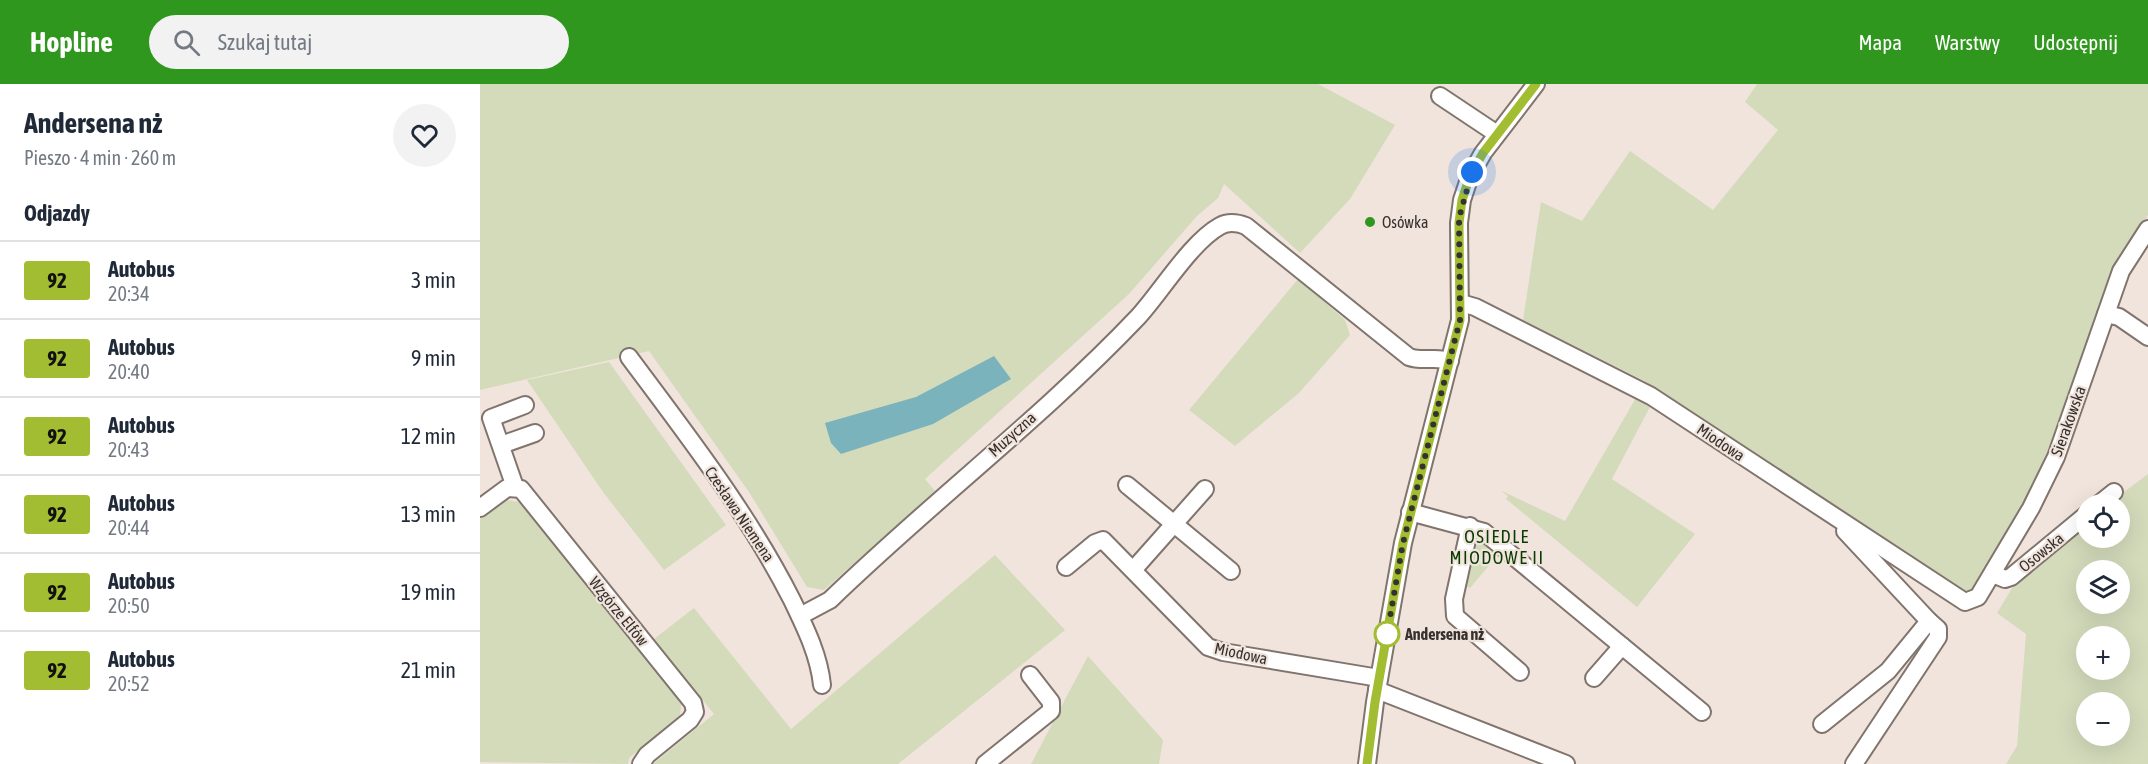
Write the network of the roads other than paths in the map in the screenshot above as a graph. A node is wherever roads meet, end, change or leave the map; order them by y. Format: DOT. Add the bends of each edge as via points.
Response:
graph roads {
  1 [pos="1536,84"];
  2 [pos="1440,96"];
  3 [pos="1497,134"];
  4 [pos="2148,230"];
  5 [pos="1461,303"];
  6 [pos="2106,314"];
  7 [pos="2148,336"];
  8 [pos="629,357"];
  9 [pos="1450,360"];
  10 [pos="525,405"];
  11 [pos="536,432"];
  12 [pos="501,445"];
  13 [pos="1127,485"];
  14 [pos="515,487"];
  15 [pos="1205,489"];
  16 [pos="2114,492"];
  17 [pos="2112,494"];
  18 [pos="480,508"];
  19 [pos="1410,512"];
  20 [pos="1830,515"];
  21 [pos="2076,523"];
  22 [pos="1173,524"];
  23 [pos="1470,526"];
  24 [pos="1066,567"];
  25 [pos="1134,569"];
  26 [pos="1230,572"];
  27 [pos="1993,574"];
  28 [pos="1969,602"];
  29 [pos="800,616"];
  30 [pos="1929,621"];
  31 [pos="1622,646"];
  32 [pos="1520,672"];
  33 [pos="1030,675"];
  34 [pos="1594,678"];
  35 [pos="822,685"];
  36 [pos="1382,688"];
  37 [pos="1702,712"];
  38 [pos="1822,724"];
  39 [pos="641,764"];
  40 [pos="985,764"];
  41 [pos="1367,764"];
  42 [pos="1566,764"];
  43 [pos="1854,764"];
  1 -- 3 [label="street"];
  2 -- 3 [label="street"];
  3 -- 5 [label="street" via="1472,172 1461,208"];
  4 -- 6 [label="street, Sierakowska" via="2121,271"];
  5 -- 9 [label="street"];
  5 -- 20 [label="street, Miodowa" via="1651,396"];
  6 -- 7 [label="street" via="2119,317"];
  6 -- 27 [label="street, Sierakowska" via="2056,456"];
  8 -- 29 [label="street, Czesława Niemena" via="743,515 772,560"];
  9 -- 19 [label="street"];
  9 -- 29 [label="street, Muzyczna" via="1410,357 1246,226 1225,224 1209,234 1140,315 1079,374 830,600"];
  10 -- 12 [label="street" via="491,418"];
  11 -- 12 [label="street"];
  12 -- 14 [label="street"];
  13 -- 22 [label="street"];
  14 -- 18 [label="street" via="507,488"];
  14 -- 39 [label="street, Wzgórze Elfów" via="521,489 693,703 690,720"];
  15 -- 22 [label="street"];
  16 -- 17 [label="street"];
  19 -- 23 [label="street"];
  19 -- 36 [label="street"];
  20 -- 28 [label="street, Miodowa" via="1960,602"];
  20 -- 30 [label="street"];
  21 -- 27 [label="street, Osowska" via="2011,577"];
  22 -- 25 [label="street"];
  22 -- 26 [label="street"];
  23 -- 31 [label="street" via="1484,532"];
  23 -- 32 [label="street" via="1454,599 1455,616"];
  24 -- 25 [label="street, Miodowa" via="1103,540"];
  25 -- 36 [label="street, Miodowa" via="1208,647"];
  27 -- 28 [label="street, Sierakowska" via="1978,597"];
  29 -- 35 [label="street, Czesława Niemena" via="820,667"];
  30 -- 38 [label="street" via="1888,671 1860,686"];
  30 -- 43 [label="street" via="1938,629 1938,637"];
  31 -- 34 [label="street"];
  31 -- 37 [label="street"];
  33 -- 40 [label="street" via="1051,702 1051,711"];
  36 -- 41 [label="street"];
  36 -- 42 [label="street, Miodowa"];
}
